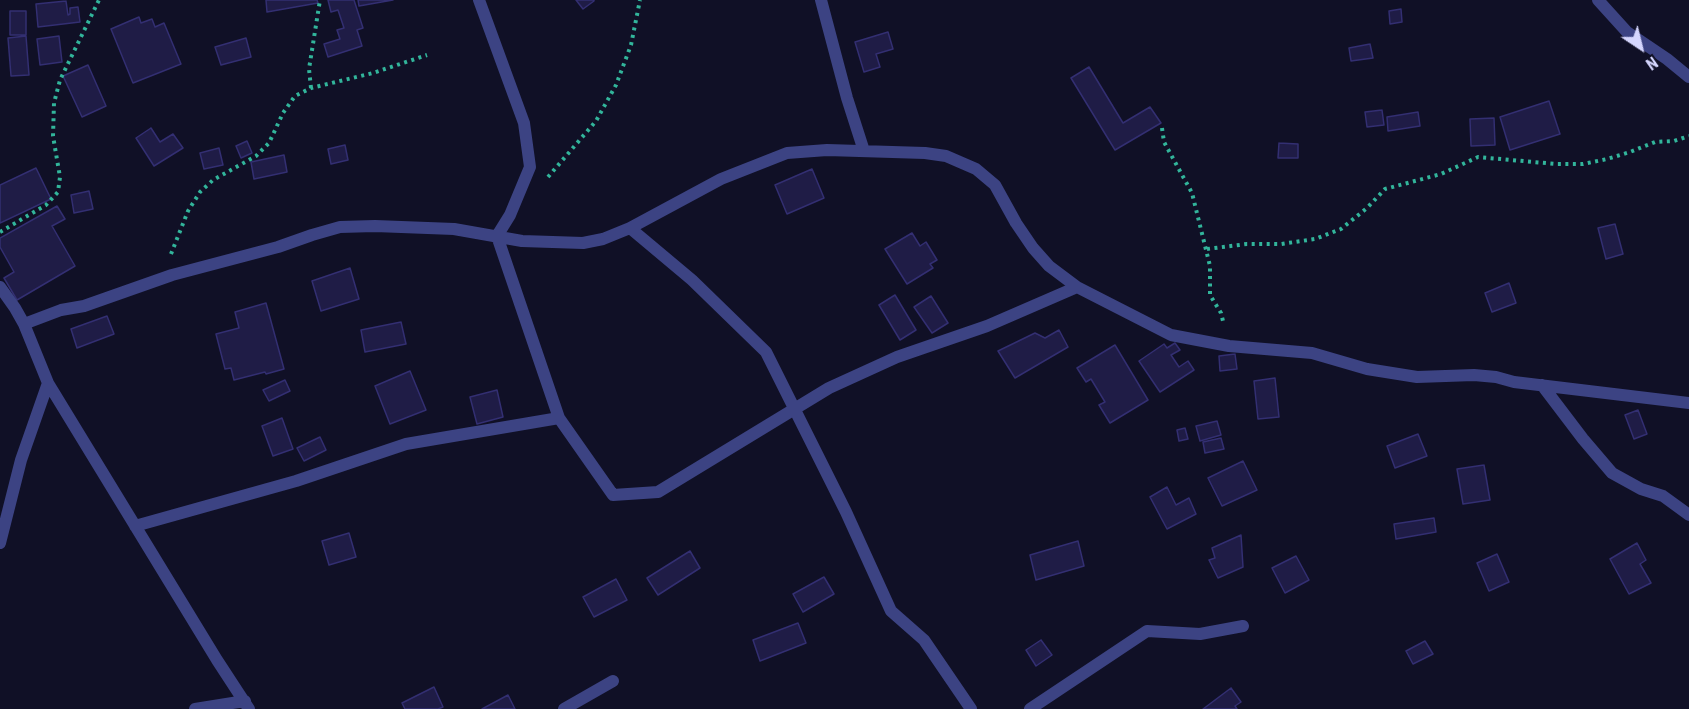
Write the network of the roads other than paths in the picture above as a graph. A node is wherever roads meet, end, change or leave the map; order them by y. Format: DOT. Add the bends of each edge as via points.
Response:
graph roads {
  1 [pos="479,0"];
  2 [pos="821,0"];
  3 [pos="1598,0"];
  4 [pos="1689,78"];
  5 [pos="864,151"];
  6 [pos="630,228"];
  7 [pos="497,237"];
  8 [pos="0,287"];
  9 [pos="1077,287"];
  10 [pos="0,307"];
  11 [pos="15,308"];
  12 [pos="24,324"];
  13 [pos="48,383"];
  14 [pos="1542,385"];
  15 [pos="1689,403"];
  16 [pos="794,409"];
  17 [pos="559,417"];
  18 [pos="1689,515"];
  19 [pos="135,525"];
  20 [pos="0,543"];
  21 [pos="1243,626"];
  22 [pos="613,681"];
  23 [pos="247,705"];
  24 [pos="195,709"];
  25 [pos="564,709"];
  26 [pos="971,709"];
  27 [pos="1030,709"];
  1 -- 7 [label="street" via="524,123 530,167"];
  2 -- 5 [label="street"];
  3 -- 4 [label="street" via="1627,32"];
  5 -- 6 [label="street" via="787,153 721,179"];
  5 -- 9 [label="street" via="946,156 976,169 994,185 1033,248"];
  6 -- 7 [label="street" via="583,243"];
  6 -- 16 [label="street" via="692,280 766,352"];
  7 -- 12 [label="street" via="454,229 340,227 160,279"];
  7 -- 17 [label="street"];
  8 -- 11 [label="street"];
  9 -- 14 [label="street" via="1170,335 1229,346 1312,353 1367,369 1417,377 1474,375"];
  9 -- 16 [label="street" via="987,326 897,357"];
  10 -- 11 [label="street"];
  11 -- 12 [label="street"];
  12 -- 13 [label="street"];
  13 -- 19 [label="street"];
  13 -- 20 [label="street" via="21,460"];
  14 -- 15 [label="street"];
  14 -- 18 [label="street" via="1612,473 1663,496"];
  16 -- 17 [label="street" via="658,492 613,495"];
  16 -- 26 [label="street" via="891,611 924,640"];
  17 -- 19 [label="street" via="406,444 296,481"];
  19 -- 23 [label="street"];
  21 -- 27 [label="street" via="1200,634 1147,631"];
  22 -- 25 [label="street"];
  23 -- 24 [label="street"];
}
